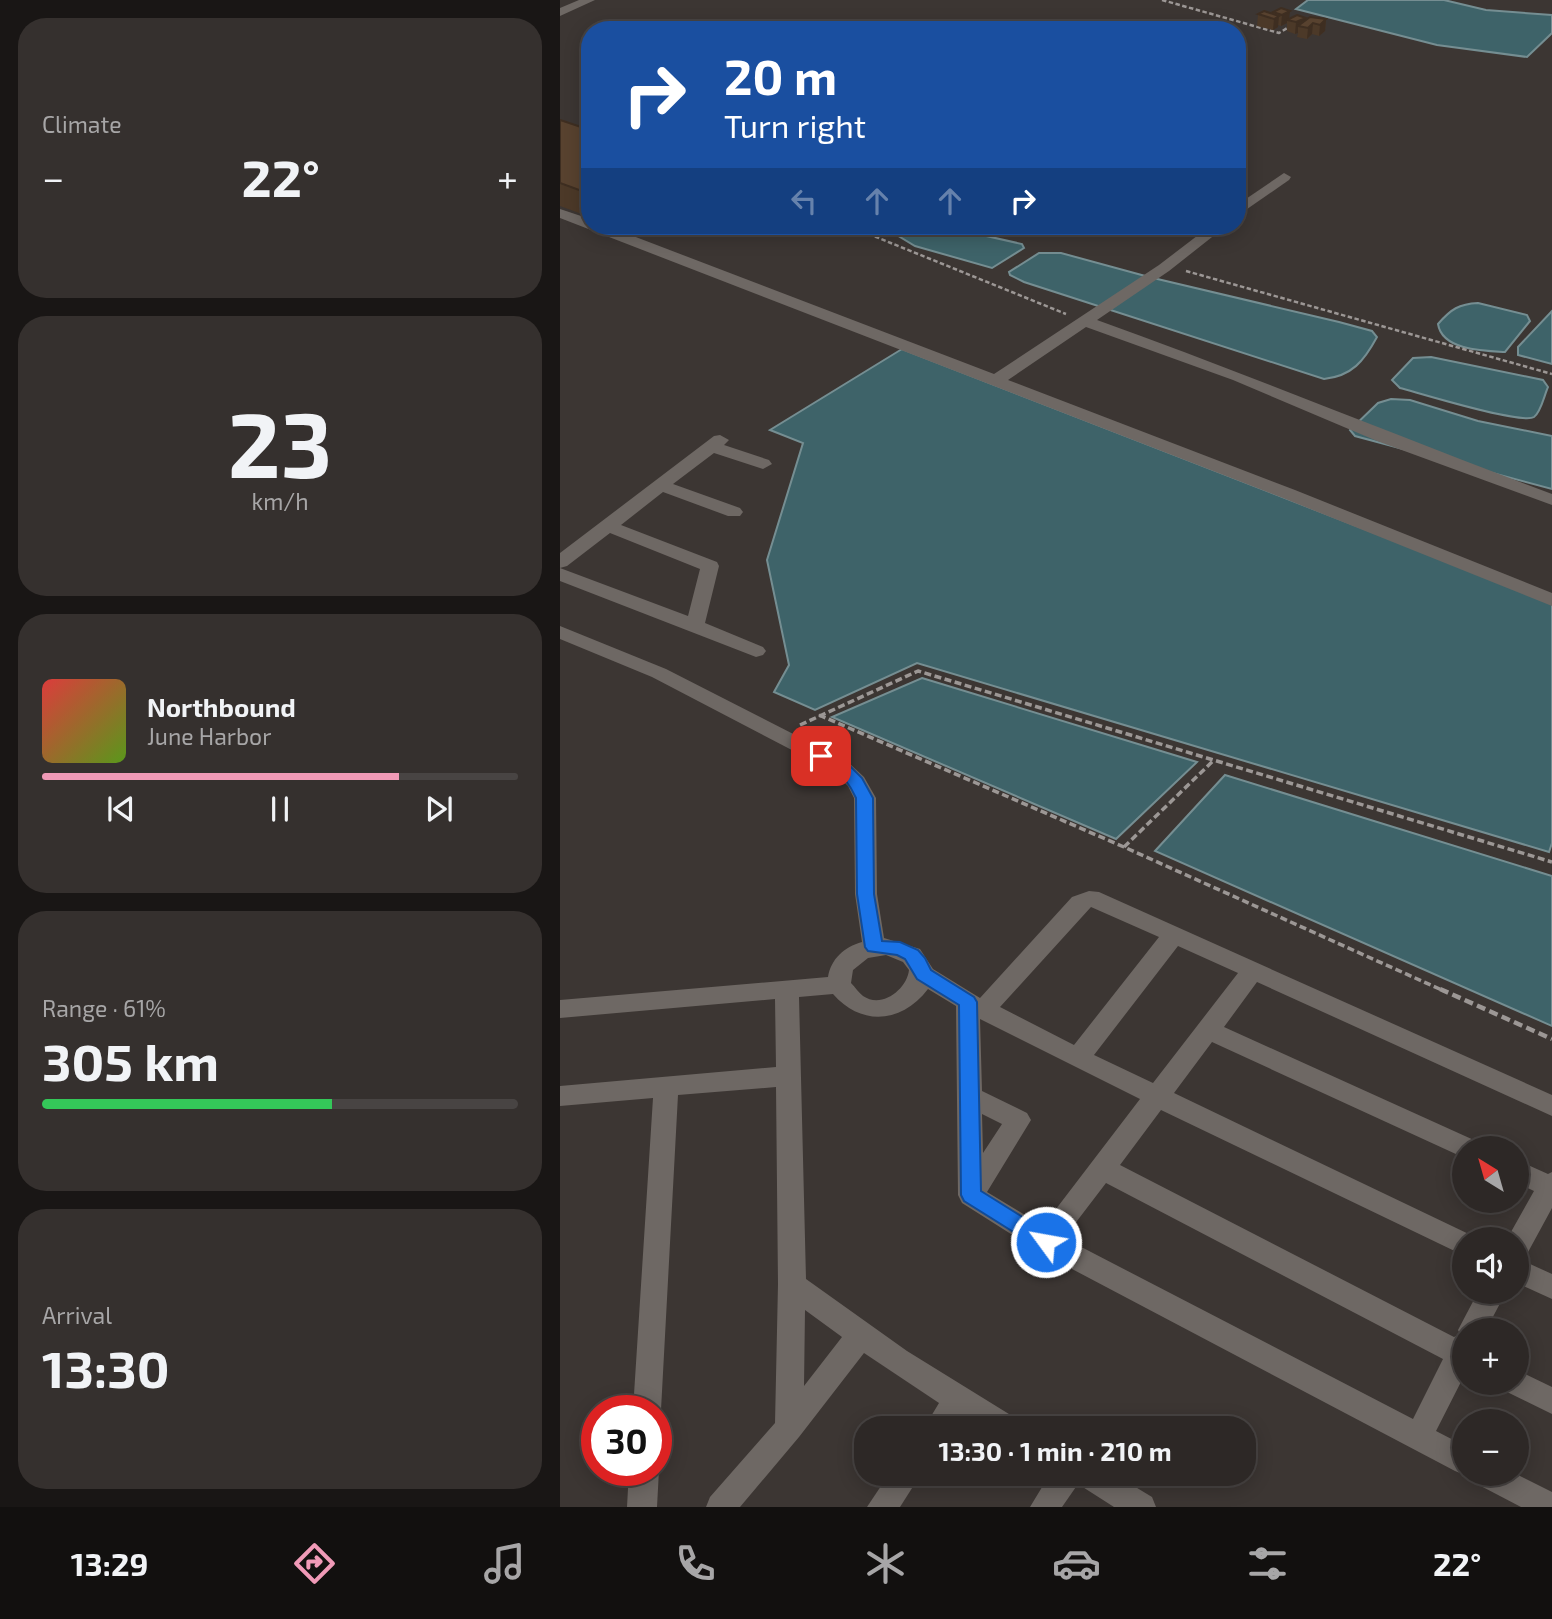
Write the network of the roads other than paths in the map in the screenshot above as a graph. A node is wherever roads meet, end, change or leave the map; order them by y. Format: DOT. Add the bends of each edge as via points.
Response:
graph roads {
  1 [pos="589,0"];
  2 [pos="560,12"];
  3 [pos="1284,177"];
  4 [pos="1246,205"];
  5 [pos="560,213"];
  6 [pos="581,221"];
  7 [pos="618,235"];
  8 [pos="1207,235"];
  9 [pos="1085,321"];
  10 [pos="995,380"];
  11 [pos="763,464"];
  12 [pos="662,486"];
  13 [pos="1552,500"];
  14 [pos="734,512"];
  15 [pos="608,526"];
  16 [pos="560,540"];
  17 [pos="579,547"];
  18 [pos="560,562"];
  19 [pos="560,574"];
  20 [pos="1552,600"];
  21 [pos="695,626"];
  22 [pos="560,632"];
  23 [pos="756,651"];
  24 [pos="1174,935"];
  25 [pos="874,947"];
  26 [pos="1254,970"];
  27 [pos="923,974"];
  28 [pos="839,985"];
  29 [pos="788,991"];
  30 [pos="976,1005"];
  31 [pos="560,1009"];
  32 [pos="1208,1030"];
  33 [pos="1078,1058"];
  34 [pos="787,1076"];
  35 [pos="666,1088"];
  36 [pos="560,1096"];
  37 [pos="970,1096"];
  38 [pos="1157,1096"];
  39 [pos="1552,1106"];
  40 [pos="1452,1141"];
  41 [pos="1102,1168"];
  42 [pos="1530,1176"];
  43 [pos="1551,1185"];
  44 [pos="971,1195"];
  45 [pos="1527,1227"];
  46 [pos="1452,1239"];
  47 [pos="1046,1242"];
  48 [pos="1529,1276"];
  49 [pos="792,1284"];
  50 [pos="1552,1287"];
  51 [pos="860,1336"];
  52 [pos="1452,1341"];
  53 [pos="1452,1372"];
  54 [pos="1529,1389"];
  55 [pos="649,1395"];
  56 [pos="958,1401"];
  57 [pos="1552,1401"];
  58 [pos="947,1416"];
  59 [pos="985,1416"];
  60 [pos="789,1428"];
  61 [pos="1419,1436"];
  62 [pos="1452,1454"];
  63 [pos="643,1486"];
  64 [pos="897,1486"];
  65 [pos="1059,1486"];
  66 [pos="1107,1486"];
  67 [pos="1511,1486"];
  68 [pos="642,1507"];
  69 [pos="720,1507"];
  70 [pos="882,1507"];
  71 [pos="1045,1507"];
  72 [pos="1141,1507"];
  73 [pos="1550,1507"];
  1 -- 2 [label="street"];
  3 -- 4 [label="street"];
  5 -- 6 [label="street"];
  7 -- 10 [label="street"];
  8 -- 9 [label="street"];
  9 -- 10 [label="street"];
  9 -- 13 [label="street"];
  10 -- 20 [label="street"];
  11 -- 12 [label="street" via="716,444"];
  12 -- 14 [label="street"];
  12 -- 15 [label="street"];
  15 -- 17 [label="street"];
  15 -- 21 [label="street" via="710,566"];
  16 -- 17 [label="street"];
  17 -- 18 [label="street"];
  19 -- 21 [label="street"];
  21 -- 23 [label="street"];
  22 -- 25 [label="street" via="659,673 782,735 841,767 856,782 864,798 866,894"];
  24 -- 26 [label="street"];
  24 -- 30 [label="street" via="1089,899"];
  24 -- 33 [label="street"];
  25 -- 27 [label="street" via="911,954"];
  25 -- 28 [label="street" via="842,965"];
  26 -- 32 [label="street"];
  26 -- 39 [label="street"];
  27 -- 28 [label="street" via="915,992 905,1000 878,1008 853,1002"];
  27 -- 30 [label="street"];
  28 -- 29 [label="street"];
  29 -- 31 [label="street"];
  29 -- 34 [label="street"];
  30 -- 33 [label="street"];
  30 -- 37 [label="street"];
  32 -- 38 [label="street"];
  32 -- 40 [label="street"];
  33 -- 38 [label="street"];
  34 -- 35 [label="street"];
  34 -- 49 [label="street"];
  35 -- 36 [label="street"];
  35 -- 55 [label="street"];
  37 -- 44 [label="street"];
  37 -- 44 [label="street" via="1018,1120"];
  38 -- 41 [label="street"];
  38 -- 46 [label="street"];
  41 -- 47 [label="street"];
  41 -- 52 [label="street"];
  42 -- 43 [label="street"];
  43 -- 45 [label="street"];
  44 -- 47 [label="street"];
  47 -- 61 [label="street"];
  48 -- 50 [label="street"];
  49 -- 51 [label="street"];
  49 -- 60 [label="street"];
  51 -- 56 [label="street"];
  51 -- 60 [label="street"];
  53 -- 61 [label="street"];
  54 -- 57 [label="street"];
  56 -- 58 [label="street"];
  56 -- 59 [label="street"];
  60 -- 69 [label="street"];
  61 -- 62 [label="street"];
  63 -- 68 [label="street"];
  64 -- 70 [label="street"];
  65 -- 71 [label="street"];
  66 -- 72 [label="street"];
  67 -- 73 [label="street"];
}
